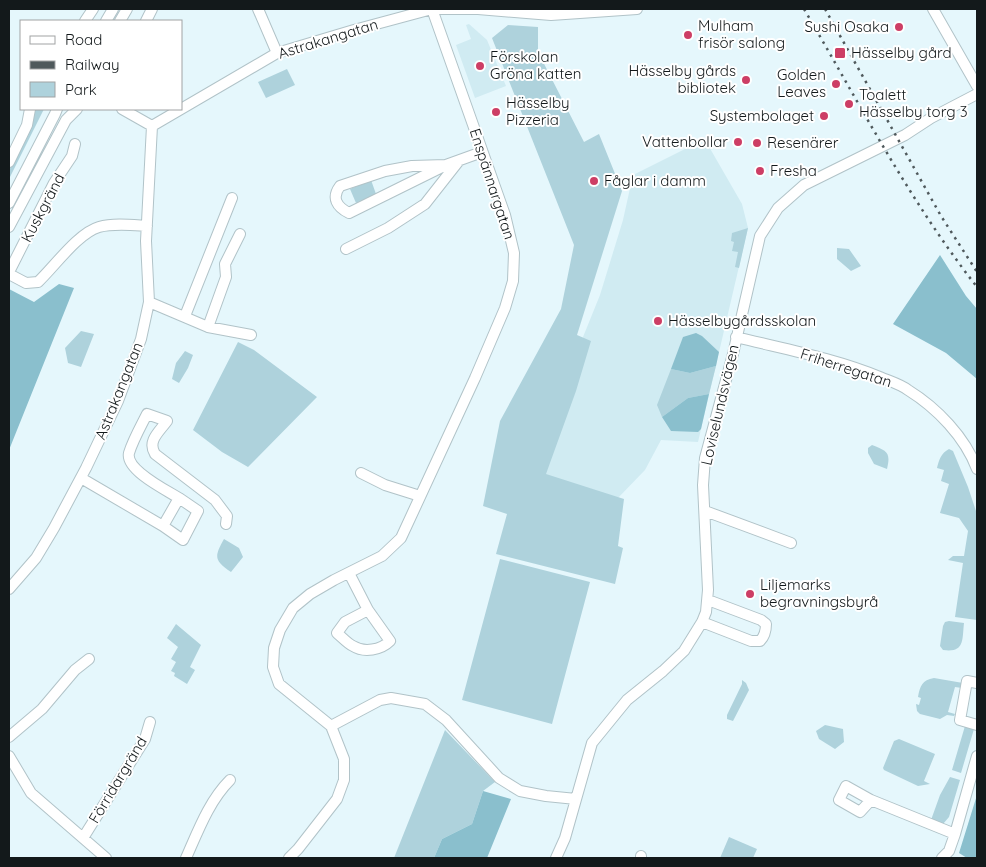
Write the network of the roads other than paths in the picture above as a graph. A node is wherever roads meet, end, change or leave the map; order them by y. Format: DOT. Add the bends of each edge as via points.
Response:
graph roads {
  1 [pos="113,9"];
  2 [pos="127,9"];
  3 [pos="258,9"];
  4 [pos="432,9"];
  5 [pos="637,9"];
  6 [pos="933,9"];
  7 [pos="107,20"];
  8 [pos="121,20"];
  9 [pos="277,52"];
  10 [pos="977,86"];
  11 [pos="977,94"];
  12 [pos="182,108"];
  13 [pos="30,110"];
  14 [pos="57,110"];
  15 [pos="76,110"];
  16 [pos="179,110"];
  17 [pos="124,111"];
  18 [pos="152,126"];
  19 [pos="76,144"];
  20 [pos="482,152"];
  21 [pos="9,162"];
  22 [pos="458,162"];
  23 [pos="446,165"];
  24 [pos="232,198"];
  25 [pos="9,203"];
  26 [pos="146,226"];
  27 [pos="9,227"];
  28 [pos="240,234"];
  29 [pos="346,249"];
  30 [pos="207,262"];
  31 [pos="225,264"];
  32 [pos="9,273"];
  33 [pos="149,302"];
  34 [pos="185,316"];
  35 [pos="208,327"];
  36 [pos="251,335"];
  37 [pos="736,337"];
  38 [pos="977,470"];
  39 [pos="361,473"];
  40 [pos="81,478"];
  41 [pos="420,496"];
  42 [pos="179,498"];
  43 [pos="705,511"];
  44 [pos="226,524"];
  45 [pos="163,526"];
  46 [pos="790,542"];
  47 [pos="349,572"];
  48 [pos="9,589"];
  49 [pos="708,595"];
  50 [pos="368,610"];
  51 [pos="702,622"];
  52 [pos="89,659"];
  53 [pos="977,683"];
  54 [pos="150,722"];
  55 [pos="977,725"];
  56 [pos="331,726"];
  57 [pos="9,737"];
  58 [pos="9,756"];
  59 [pos="977,756"];
  60 [pos="230,780"];
  61 [pos="576,799"];
  62 [pos="871,800"];
  63 [pos="955,834"];
  64 [pos="83,838"];
  65 [pos="106,858"];
  66 [pos="186,858"];
  67 [pos="289,858"];
  68 [pos="556,858"];
  69 [pos="942,858"];
  1 -- 7 [label="street"];
  2 -- 8 [label="street"];
  3 -- 9 [label="street"];
  4 -- 5 [label="street, Astrakangatan" via="568,15"];
  4 -- 9 [label="street, Astrakangatan"];
  4 -- 20 [label="street, Enspännargatan"];
  6 -- 10 [label="street"];
  9 -- 12 [label="street, Astrakangatan"];
  11 -- 37 [label="street, Loviselundsvägen" via="905,135 804,185 778,208 760,236"];
  13 -- 21 [label="street" via="27,126"];
  14 -- 25 [label="street"];
  15 -- 27 [label="street" via="66,120"];
  16 -- 18 [label="street, Astrakangatan"];
  17 -- 18 [label="street"];
  18 -- 26 [label="street, Astrakangatan"];
  19 -- 32 [label="street, Kuskgränd"];
  20 -- 22 [label="street"];
  20 -- 41 [label="street, Enspännargatan" via="505,215 514,253 514,281 475,378"];
  22 -- 23 [label="street"];
  22 -- 29 [label="street" via="426,204"];
  23 -- 23 [label="street" via="386,171 340,186 335,192 336,202 349,213"];
  24 -- 30 [label="street"];
  26 -- 32 [label="street, Kuskgränd" via="98,227 75,242 38,282 26,283"];
  26 -- 33 [label="street, Astrakangatan"];
  28 -- 31 [label="street"];
  30 -- 31 [label="street"];
  30 -- 34 [label="street"];
  31 -- 35 [label="street" via="226,277"];
  33 -- 34 [label="street"];
  33 -- 40 [label="street, Astrakangatan" via="141,339 123,387"];
  34 -- 35 [label="street"];
  35 -- 36 [label="street"];
  37 -- 38 [label="street, Friherregatan" via="826,359 907,389 931,406 958,436"];
  37 -- 43 [label="street, Loviselundsvägen" via="706,458"];
  39 -- 41 [label="street"];
  40 -- 45 [label="street"];
  40 -- 48 [label="street, Astrakangatan" via="36,558"];
  41 -- 47 [label="street, Enspännargatan" via="401,538 382,556"];
  42 -- 44 [label="street" via="129,462 129,454 147,414 167,421 152,441 155,454 215,500 227,516"];
  42 -- 45 [label="street"];
  42 -- 45 [label="street" via="198,511 183,540"];
  43 -- 46 [label="street"];
  43 -- 49 [label="street, Loviselundsvägen"];
  47 -- 50 [label="street"];
  47 -- 56 [label="street, Enspännargatan" via="310,594 293,608 274,648 273,667 279,684"];
  49 -- 51 [label="street, Loviselundsvägen"];
  49 -- 51 [label="street" via="761,620 766,624 766,632 760,641 752,641"];
  50 -- 50 [label="street" via="345,622 337,633 354,647 365,650 383,648 390,641"];
  51 -- 61 [label="street, Loviselundsvägen" via="684,651 627,700 592,743"];
  52 -- 57 [label="street" via="75,670 42,709"];
  53 -- 55 [label="street" via="967,681 960,720"];
  54 -- 64 [label="street, Förridargränd" via="145,739"];
  56 -- 61 [label="street" via="380,700 391,698 426,704 446,720 499,778 520,791"];
  56 -- 67 [label="street" via="344,759 344,780 337,799"];
  58 -- 64 [label="street" via="30,794"];
  59 -- 63 [label="street"];
  60 -- 66 [label="street" via="220,790"];
  61 -- 68 [label="street, Loviselundsvägen"];
  62 -- 63 [label="street"];
  63 -- 69 [label="street"];
  64 -- 65 [label="street"];
}
